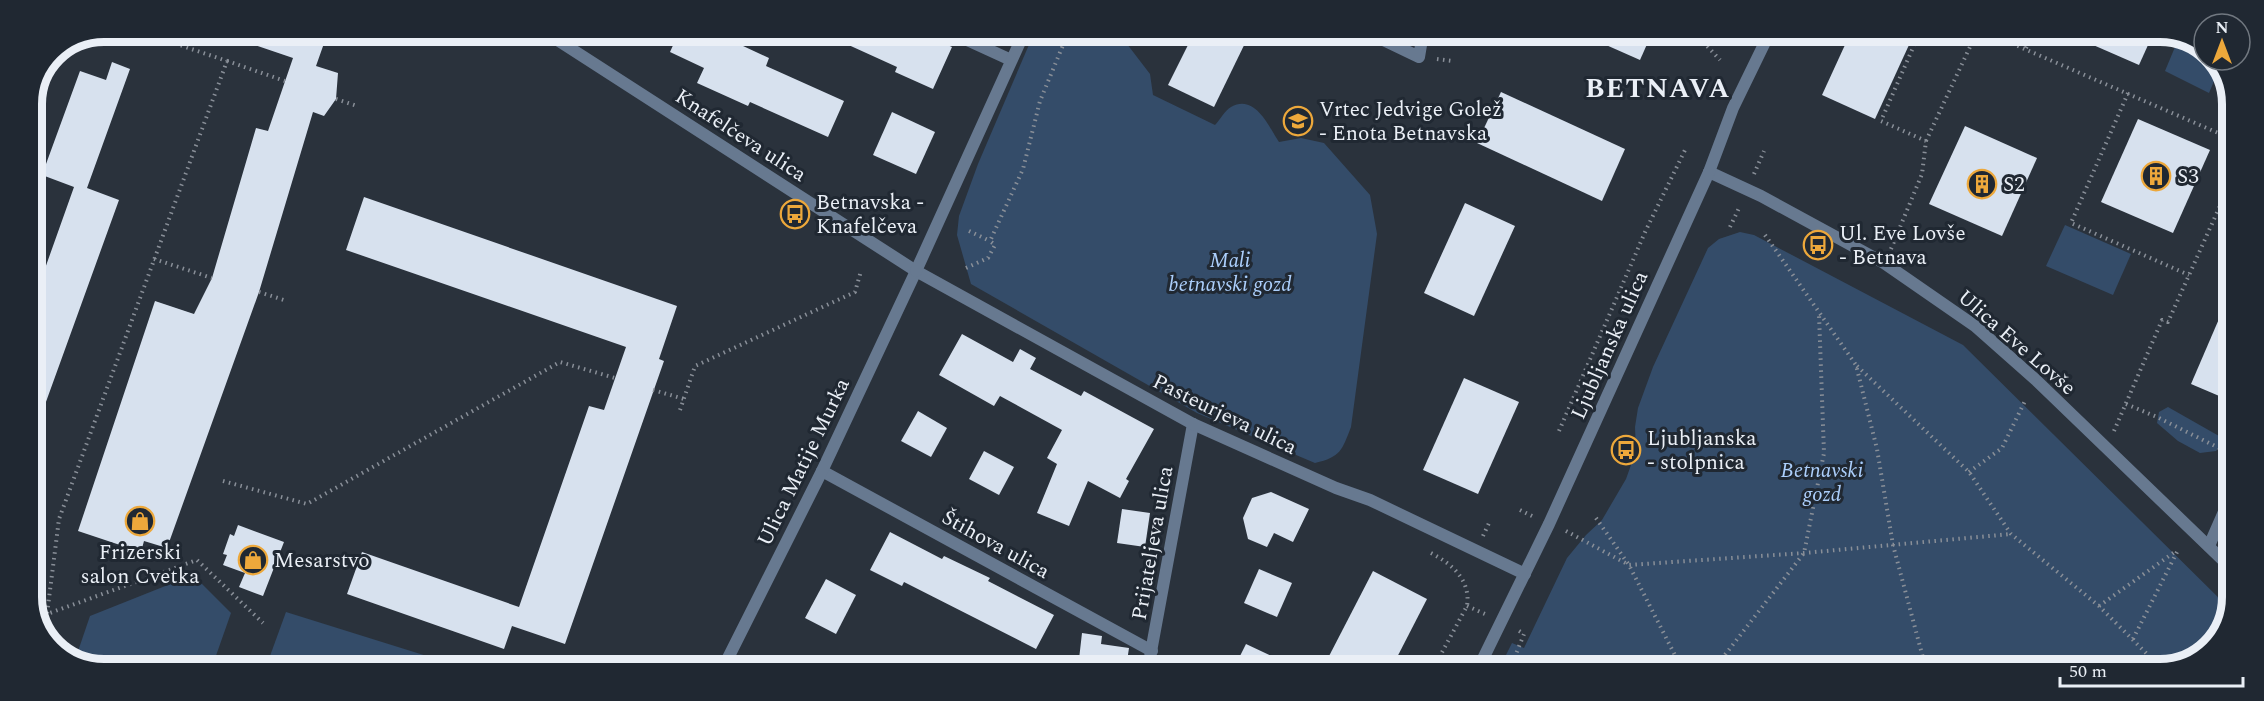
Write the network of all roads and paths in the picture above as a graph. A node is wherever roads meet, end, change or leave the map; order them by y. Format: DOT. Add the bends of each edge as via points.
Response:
graph roads {
  1 [pos="171,42"];
  2 [pos="560,42"];
  3 [pos="972,42"];
  4 [pos="1020,42"];
  5 [pos="1064,42"];
  6 [pos="1388,42"];
  7 [pos="1422,42"];
  8 [pos="1703,42"];
  9 [pos="1764,42"];
  10 [pos="1916,42"];
  11 [pos="1972,42"];
  12 [pos="2011,42"];
  13 [pos="2029,42"];
  14 [pos="2026,48"];
  15 [pos="1011,60"];
  16 [pos="1720,60"];
  17 [pos="227,61"];
  18 [pos="285,81"];
  19 [pos="2128,93"];
  20 [pos="336,99"];
  21 [pos="357,106"];
  22 [pos="2222,135"];
  23 [pos="1926,141"];
  24 [pos="1686,148"];
  25 [pos="1709,172"];
  26 [pos="2222,201"];
  27 [pos="969,231"];
  28 [pos="1764,235"];
  29 [pos="990,241"];
  30 [pos="154,259"];
  31 [pos="1884,263"];
  32 [pos="966,268"];
  33 [pos="861,271"];
  34 [pos="916,272"];
  35 [pos="2189,275"];
  36 [pos="212,278"];
  37 [pos="259,292"];
  38 [pos="287,301"];
  39 [pos="1819,314"];
  40 [pos="1856,365"];
  41 [pos="615,378"];
  42 [pos="653,390"];
  43 [pos="684,399"];
  44 [pos="2025,401"];
  45 [pos="2126,404"];
  46 [pos="680,410"];
  47 [pos="1193,424"];
  48 [pos="1559,431"];
  49 [pos="2106,449"];
  50 [pos="2222,450"];
  51 [pos="822,471"];
  52 [pos="1969,472"];
  53 [pos="223,481"];
  54 [pos="2222,516"];
  55 [pos="1596,518"];
  56 [pos="2011,534"];
  57 [pos="1575,535"];
  58 [pos="1893,545"];
  59 [pos="2209,546"];
  60 [pos="1431,553"];
  61 [pos="1804,553"];
  62 [pos="2222,559"];
  63 [pos="1629,565"];
  64 [pos="1525,574"];
  65 [pos="2099,606"];
  66 [pos="263,623"];
  67 [pos="1524,634"];
  68 [pos="2133,639"];
  69 [pos="1152,651"];
  70 [pos="728,659"];
  71 [pos="1150,659"];
  72 [pos="1438,659"];
  73 [pos="1483,659"];
  74 [pos="1514,659"];
  75 [pos="1677,659"];
  76 [pos="1722,659"];
  77 [pos="1923,659"];
  78 [pos="2152,659"];
  1 -- 17 [label="path"];
  2 -- 34 [label="street, Knafelčeva ulica"];
  3 -- 15 [label="street"];
  4 -- 15 [label="street, Ulica Matije Murka"];
  5 -- 29 [label="path" via="1040,101 1023,169"];
  6 -- 7 [label="street" via="1419,57"];
  8 -- 16 [label="path"];
  9 -- 25 [label="street, Ljubljanska ulica"];
  10 -- 23 [label="path" via="1881,121"];
  11 -- 23 [label="path"];
  12 -- 14 [label="path"];
  13 -- 14 [label="path"];
  14 -- 19 [label="path"];
  15 -- 34 [label="street, Ulica Matije Murka"];
  17 -- 18 [label="path"];
  17 -- 30 [label="path"];
  19 -- 22 [label="path"];
  19 -- 35 [label="path" via="2071,223"];
  20 -- 21 [label="path"];
  23 -- 31 [label="path" via="1922,174"];
  24 -- 48 [label="path"];
  25 -- 31 [label="street, Ulica Eve Lovše"];
  25 -- 64 [label="street, Ljubljanska ulica"];
  26 -- 35 [label="path"];
  27 -- 29 [label="path"];
  28 -- 39 [label="path"];
  29 -- 32 [label="path" via="995,245 988,258"];
  30 -- 36 [label="path"];
  30 -- 66 [label="path" via="59,519 47,614 197,560"];
  31 -- 49 [label="street, Ulica Eve Lovše" via="1975,326"];
  33 -- 43 [label="path" via="855,292 694,366"];
  34 -- 47 [label="street, Pasteurjeva ulica"];
  34 -- 51 [label="street, Ulica Matije Murka"];
  35 -- 45 [label="path" via="2169,322 2162,320"];
  37 -- 38 [label="path"];
  39 -- 40 [label="path"];
  39 -- 61 [label="path" via="1824,453"];
  40 -- 52 [label="path"];
  40 -- 58 [label="path" via="1877,450"];
  41 -- 53 [label="path" via="560,362 307,504"];
  42 -- 43 [label="path"];
  43 -- 46 [label="path"];
  44 -- 52 [label="path" via="2002,448"];
  45 -- 49 [label="path"];
  45 -- 50 [label="path"];
  47 -- 64 [label="street, Pasteurjeva ulica" via="1370,500"];
  47 -- 69 [label="street, Prijateljeva ulica"];
  49 -- 59 [label="street, Ulica Eve Lovše"];
  51 -- 69 [label="street, Štihova ulica"];
  51 -- 70 [label="street, Ulica Matije Murka"];
  52 -- 56 [label="path"];
  54 -- 59 [label="street"];
  55 -- 63 [label="path"];
  56 -- 58 [label="path"];
  56 -- 65 [label="path"];
  57 -- 63 [label="path"];
  58 -- 61 [label="path"];
  58 -- 77 [label="path"];
  59 -- 62 [label="street, Ulica Eve Lovše"];
  60 -- 72 [label="path" via="1449,562 1462,578 1468,600"];
  61 -- 63 [label="path"];
  61 -- 76 [label="path"];
  63 -- 75 [label="path"];
  64 -- 73 [label="street, Ljubljanska ulica"];
  65 -- 68 [label="path"];
  65 -- 68 [label="path" via="2178,550"];
  67 -- 74 [label="path"];
  68 -- 78 [label="path"];
  69 -- 71 [label="street, Prijateljeva ulica"];
}
